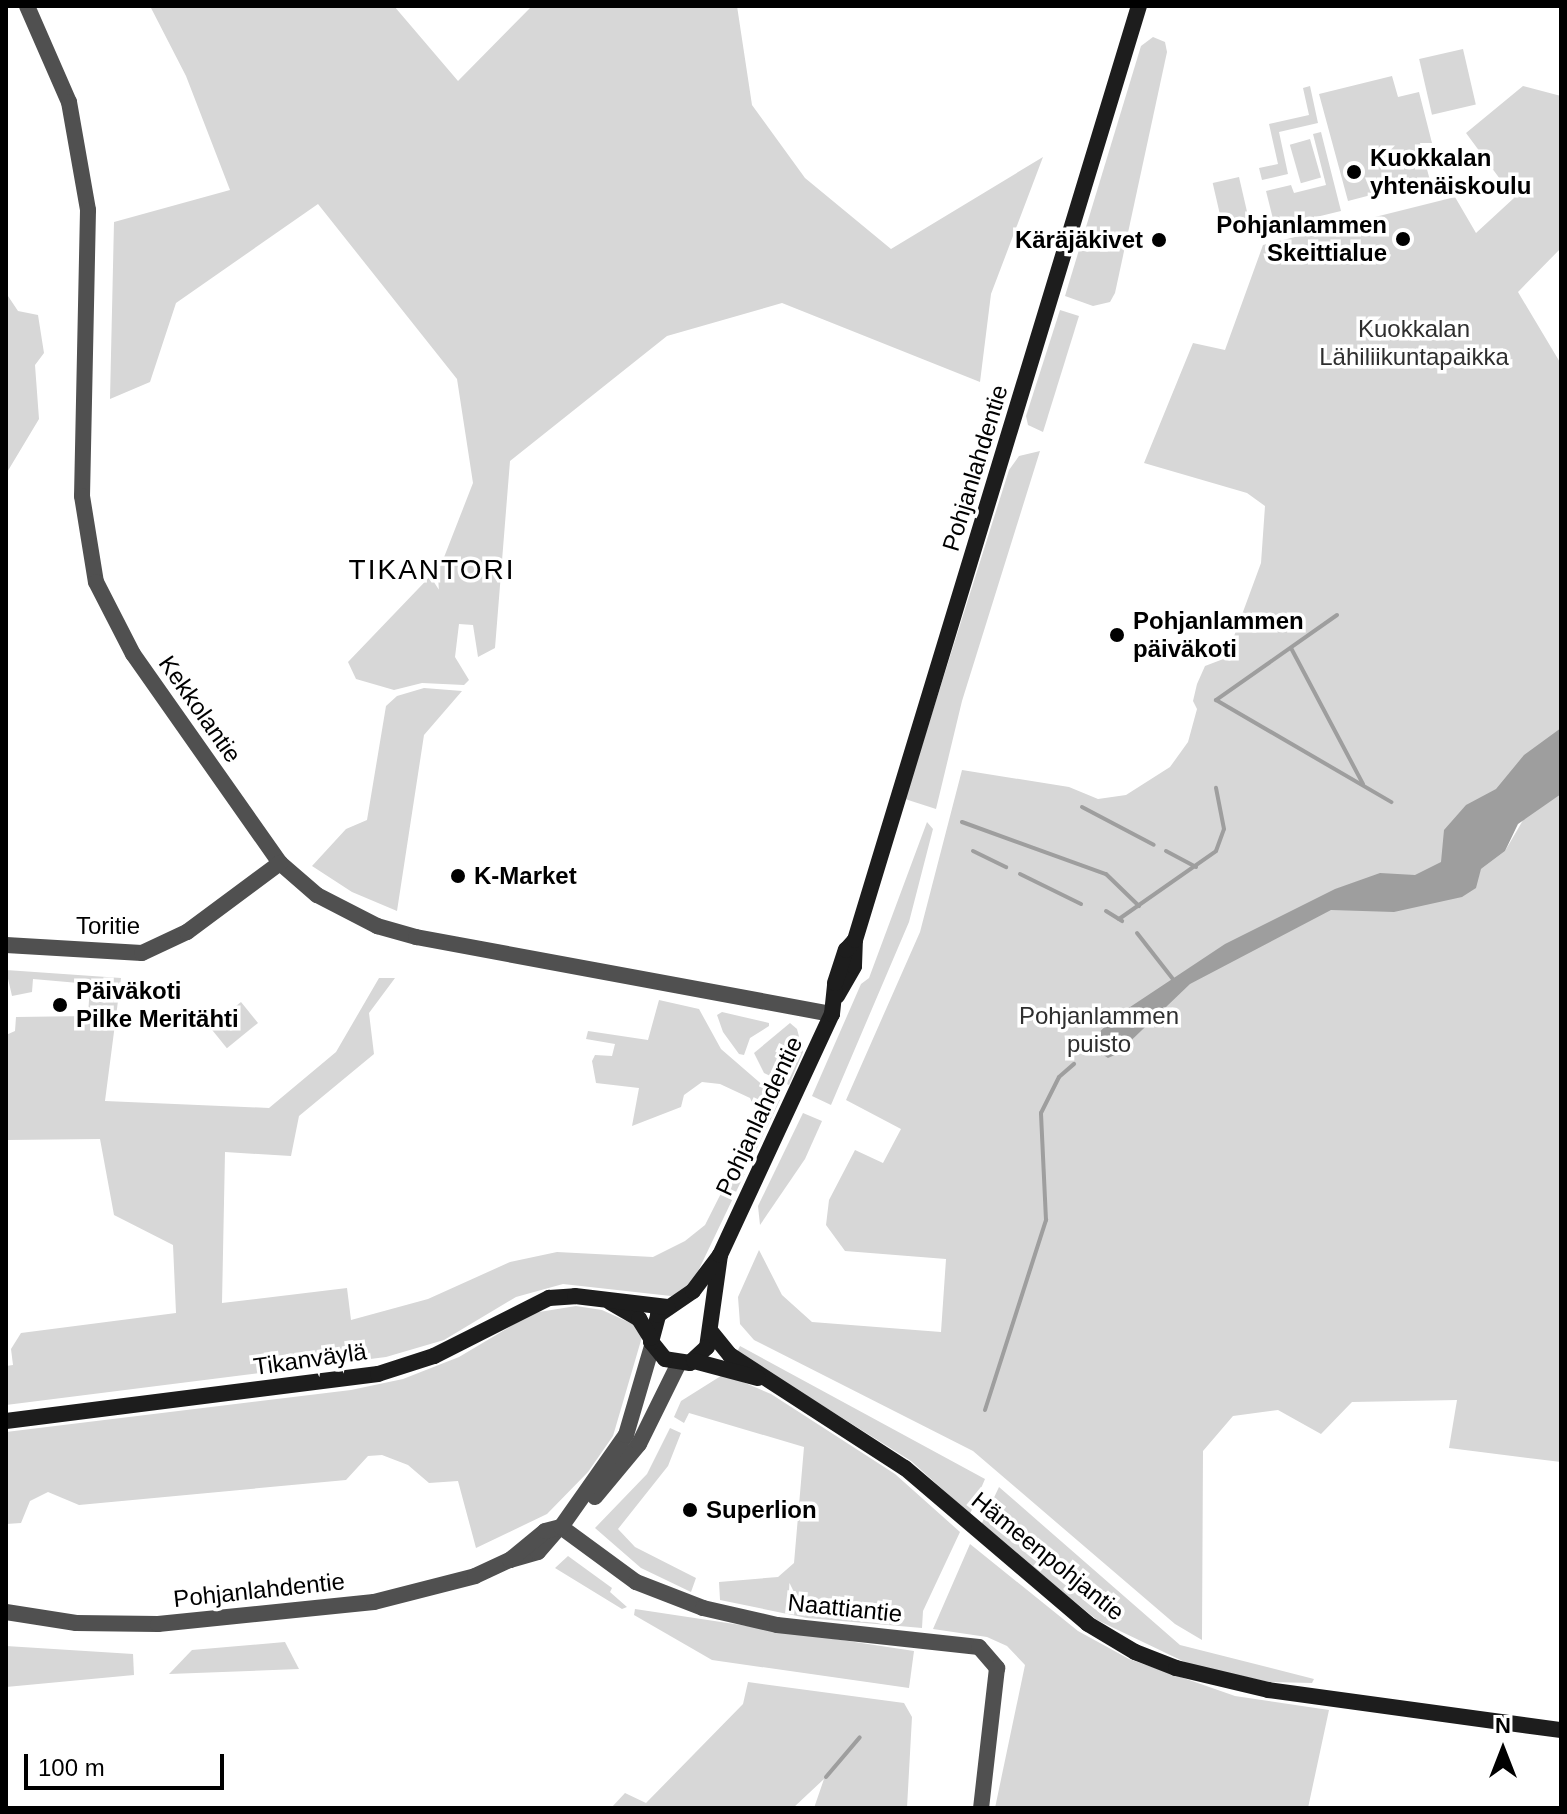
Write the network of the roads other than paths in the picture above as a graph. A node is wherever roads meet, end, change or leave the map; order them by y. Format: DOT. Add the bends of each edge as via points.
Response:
graph roads {
  1 [pos="27,6"];
  2 [pos="1140,7"];
  3 [pos="280,863"];
  4 [pos="6,945"];
  5 [pos="832,1014"];
  6 [pos="720,1255"];
  7 [pos="606,1299"];
  8 [pos="671,1306"];
  9 [pos="712,1327"];
  10 [pos="652,1342"];
  11 [pos="686,1362"];
  12 [pos="775,1382"];
  13 [pos="6,1421"];
  14 [pos="574,1510"];
  15 [pos="560,1528"];
  16 [pos="6,1612"];
  17 [pos="1561,1730"];
  18 [pos="981,1808"];
  1 -- 3 [label="street, Kekkolantie" via="69,102 88,210 82,496 96,582 133,654"];
  2 -- 5 [label="main road, Pohjanlahdentie" via="855,940 839,972"];
  3 -- 4 [label="street, Toritie" via="187,932 142,953"];
  3 -- 5 [label="street, Kekkolantie" via="317,895 390,930"];
  5 -- 6 [label="main road, Pohjanlahdentie"];
  6 -- 8 [label="main road, Pohjanlahdentie" via="693,1291"];
  6 -- 9 [label="main road, Pohjanlahdentie"];
  7 -- 8 [label="main road, Tikanväylä"];
  7 -- 10 [label="main road" via="639,1319"];
  7 -- 13 [label="main road, Tikanväylä" via="575,1296 527,1305 459,1345 378,1374"];
  8 -- 9 [label="main road" via="696,1308"];
  8 -- 10 [label="main road" via="658,1315"];
  9 -- 11 [label="main road" via="706,1350"];
  9 -- 12 [label="main road, Hämeenpohjantie" via="730,1355"];
  10 -- 11 [label="main road" via="665,1359"];
  10 -- 14 [label="street, Pohjanlahdentie" via="626,1435"];
  11 -- 12 [label="main road, Hämeenpohjantie"];
  11 -- 14 [label="street, Pohjanlahdentie" via="639,1444 609,1482"];
  12 -- 17 [label="main road, Hämeenpohjantie" via="905,1468 1088,1624 1135,1652 1176,1668 1268,1690"];
  14 -- 15 [label="street, Pohjanlahdentie"];
  15 -- 16 [label="street, Pohjanlahdentie" via="545,1531 510,1560 423,1593 116,1626"];
  15 -- 18 [label="street, Naattiantie" via="636,1582 703,1608 777,1625 979,1647 997,1668"];
}
